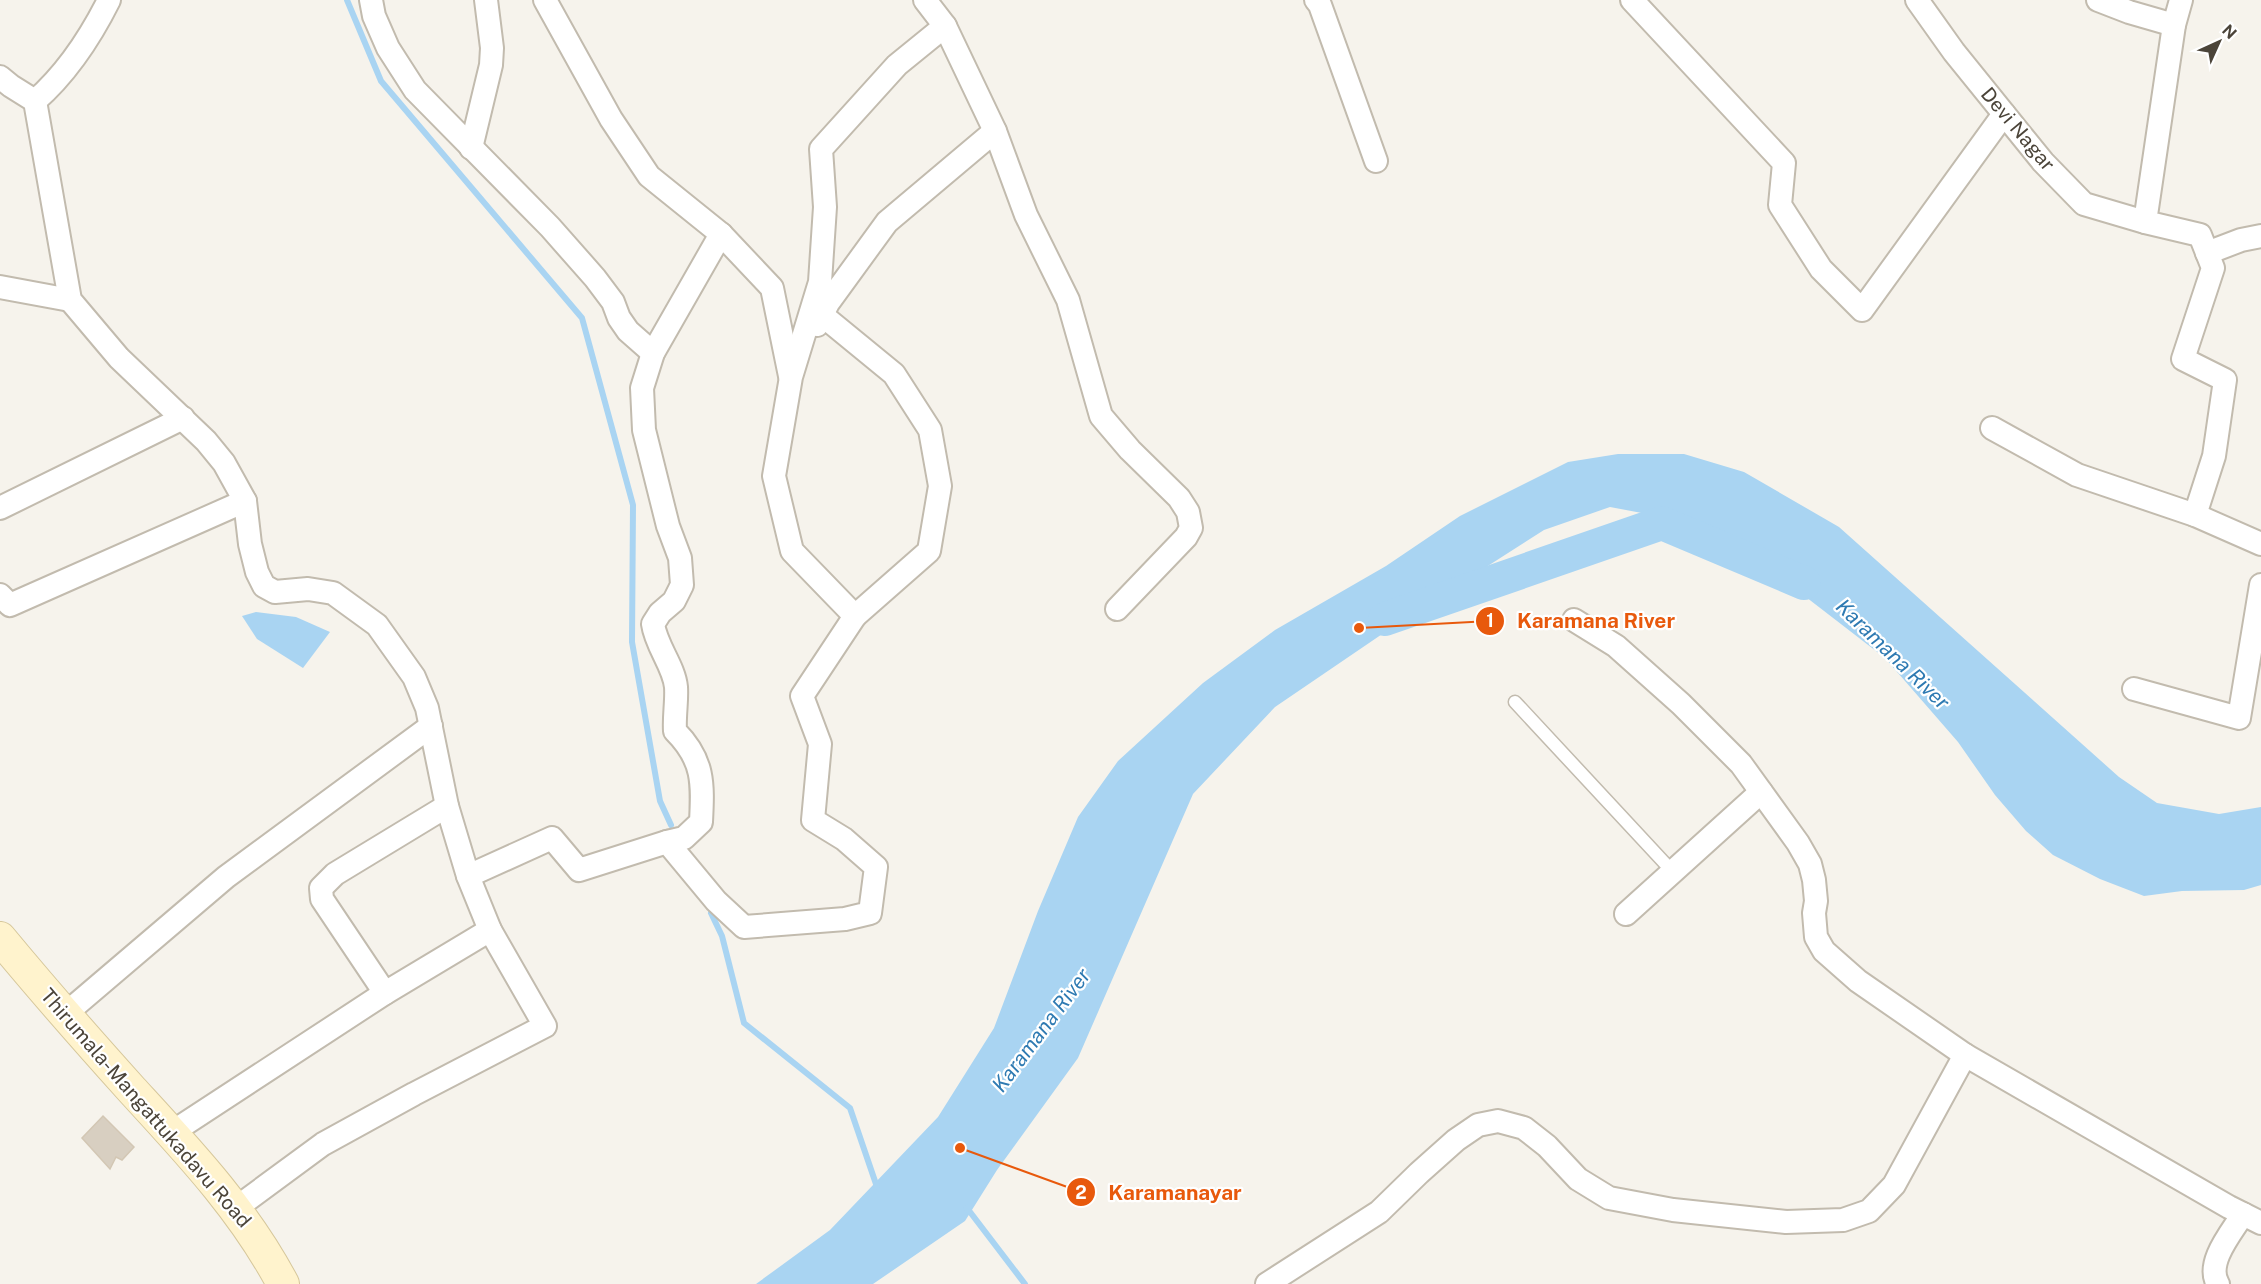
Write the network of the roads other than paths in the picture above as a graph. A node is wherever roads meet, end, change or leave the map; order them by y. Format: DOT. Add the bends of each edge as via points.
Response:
graph roads {
  1 [pos="109,0"];
  2 [pos="371,0"];
  3 [pos="486,0"];
  4 [pos="545,0"];
  5 [pos="925,0"];
  6 [pos="1316,0"];
  7 [pos="1632,0"];
  8 [pos="1917,0"];
  9 [pos="2098,0"];
  10 [pos="2181,0"];
  11 [pos="2174,25"];
  12 [pos="945,26"];
  13 [pos="0,77"];
  14 [pos="35,101"];
  15 [pos="2004,114"];
  16 [pos="995,131"];
  17 [pos="471,148"];
  18 [pos="1376,161"];
  19 [pos="2145,222"];
  20 [pos="721,234"];
  21 [pos="2261,236"];
  22 [pos="2207,253"];
  23 [pos="0,287"];
  24 [pos="70,300"];
  25 [pos="822,315"];
  26 [pos="653,353"];
  27 [pos="791,377"];
  28 [pos="183,418"];
  29 [pos="1992,428"];
  30 [pos="245,501"];
  31 [pos="0,508"];
  32 [pos="2195,515"];
  33 [pos="2261,544"];
  34 [pos="2261,585"];
  35 [pos="0,595"];
  36 [pos="1117,609"];
  37 [pos="855,616"];
  38 [pos="1574,620"];
  39 [pos="2134,689"];
  40 [pos="1515,702"];
  41 [pos="431,726"];
  42 [pos="1761,792"];
  43 [pos="447,806"];
  44 [pos="667,842"];
  45 [pos="1673,872"];
  46 [pos="468,876"];
  47 [pos="1626,914"];
  48 [pos="490,930"];
  49 [pos="0,938"];
  50 [pos="385,993"];
  51 [pos="64,1015"];
  52 [pos="1965,1055"];
  53 [pos="171,1133"];
  54 [pos="236,1208"];
  55 [pos="2252,1218"];
  56 [pos="283,1284"];
  57 [pos="1268,1284"];
  58 [pos="2218,1284"];
  1 -- 14 [label="street" via="70,65"];
  2 -- 17 [label="street" via="388,48 415,90"];
  3 -- 17 [label="street" via="491,65"];
  4 -- 20 [label="street" via="611,119 649,176"];
  5 -- 12 [label="street"];
  6 -- 18 [label="street"];
  7 -- 15 [label="street" via="1784,163 1780,205 1821,269 1862,310"];
  8 -- 15 [label="street, Devi Nagar"];
  9 -- 11 [label="street"];
  10 -- 11 [label="street"];
  11 -- 19 [label="street"];
  12 -- 16 [label="street"];
  12 -- 27 [label="street" via="897,65 821,149 825,207 820,282"];
  13 -- 14 [label="street"];
  14 -- 24 [label="street"];
  15 -- 19 [label="street, Devi Nagar" via="2084,204"];
  16 -- 25 [label="street" via="887,222"];
  16 -- 36 [label="street" via="1026,215 1068,300 1101,416 1188,512 1191,528 1186,537"];
  17 -- 26 [label="street" via="572,253 613,302 628,331"];
  19 -- 22 [label="street, Devi Nagar" via="2200,235"];
  20 -- 26 [label="street"];
  20 -- 27 [label="street" via="772,288"];
  21 -- 22 [label="street"];
  22 -- 32 [label="street" via="2213,268 2183,359 2225,380 2214,456"];
  23 -- 24 [label="street"];
  24 -- 28 [label="street" via="119,358"];
  25 -- 27 [label="street"];
  25 -- 37 [label="street" via="894,374 930,430 940,486 929,551"];
  26 -- 44 [label="street" via="642,388 644,430 680,558 682,585 674,601 653,624 676,686 675,731 697,758 702,801 701,822 684,838"];
  27 -- 37 [label="street" via="774,476 792,551"];
  28 -- 30 [label="street" via="224,462"];
  28 -- 31 [label="street"];
  29 -- 32 [label="street" via="2077,475"];
  30 -- 35 [label="street" via="10,605"];
  30 -- 41 [label="street" via="250,544 264,586 275,591 308,589 333,593 377,625 414,677"];
  32 -- 33 [label="street"];
  34 -- 39 [label="street" via="2239,718"];
  37 -- 44 [label="street" via="802,696 820,744 813,820 844,839 876,867 870,913 845,919 744,927 716,901"];
  38 -- 42 [label="street" via="1616,646 1681,704 1741,764"];
  40 -- 45 [label="lane"];
  41 -- 43 [label="street"];
  41 -- 51 [label="street" via="226,877"];
  42 -- 45 [label="street"];
  42 -- 52 [label="street" via="1810,864 1816,937 1824,951 1858,981"];
  43 -- 46 [label="street"];
  43 -- 50 [label="street" via="335,874 321,888 322,899"];
  44 -- 46 [label="street" via="579,870 552,838"];
  45 -- 47 [label="street"];
  46 -- 48 [label="street"];
  48 -- 50 [label="street"];
  48 -- 54 [label="street" via="545,1026 323,1144"];
  49 -- 51 [label="main road, Thirumala-Mangattukadavu Road"];
  50 -- 53 [label="street"];
  51 -- 53 [label="main road, Thirumala-Mangattukadavu Road"];
  52 -- 55 [label="street"];
  52 -- 57 [label="street" via="1894,1185 1869,1211 1843,1220 1786,1222 1673,1210 1609,1198 1578,1179 1524,1128 1498,1121 1478,1125 1463,1135 1379,1212"];
  53 -- 54 [label="main road, Thirumala-Mangattukadavu Road"];
  54 -- 56 [label="main road, Thirumala-Mangattukadavu Road"];
  55 -- 58 [label="street" via="2218,1258 2213,1270"];
}
